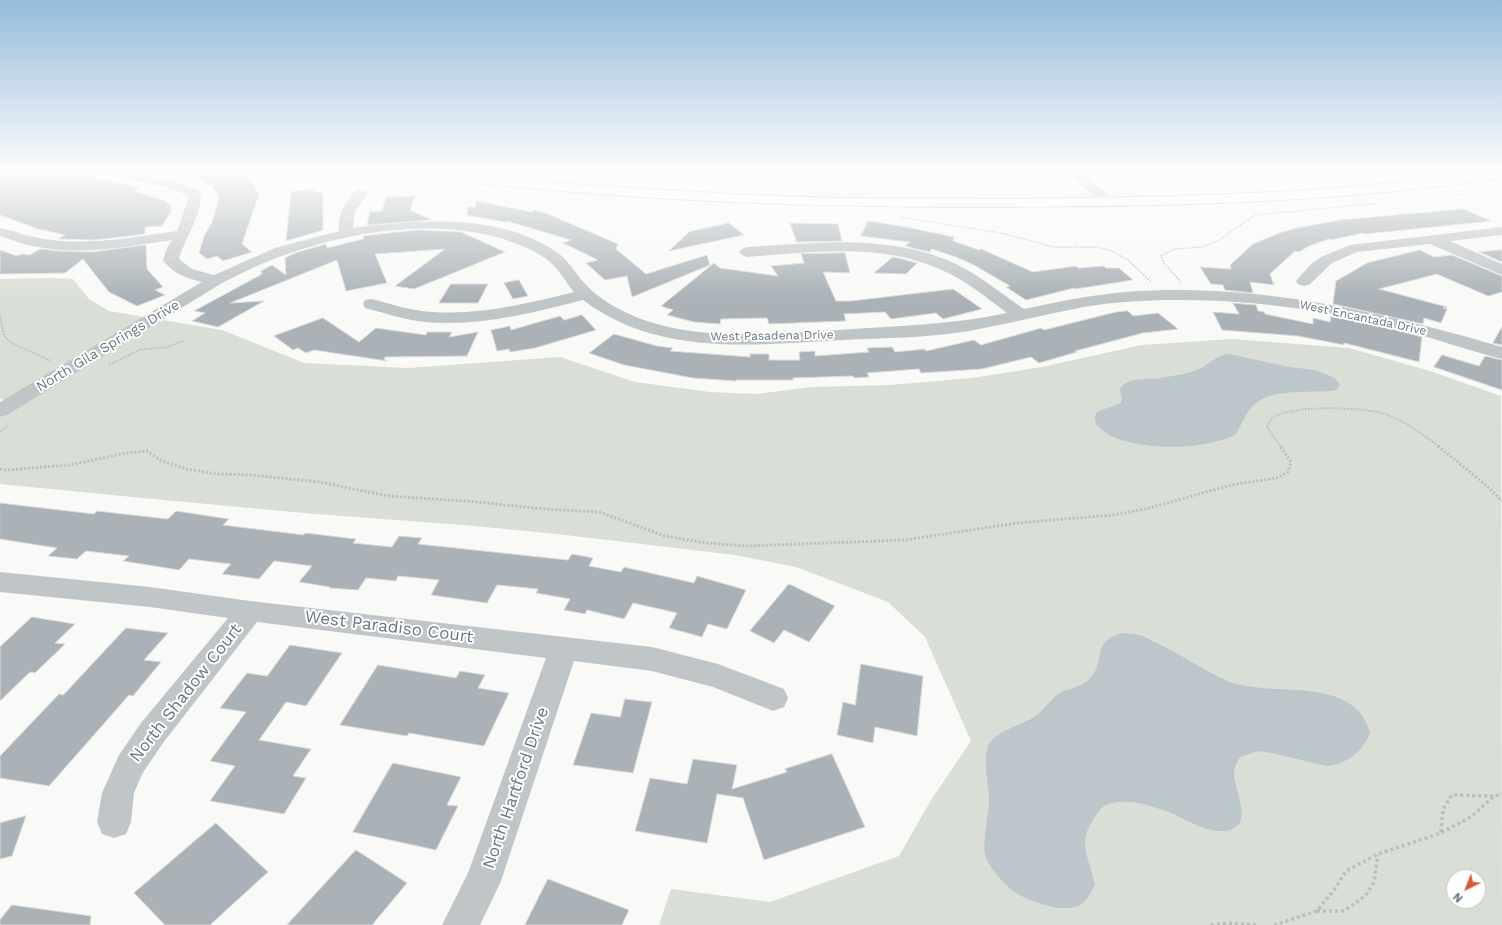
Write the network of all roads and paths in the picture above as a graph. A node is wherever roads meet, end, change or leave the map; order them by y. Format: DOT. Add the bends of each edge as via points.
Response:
graph roads {
  1 [pos="190,213"];
  2 [pos="347,213"];
  3 [pos="1276,213"];
  4 [pos="1502,231"];
  5 [pos="0,232"];
  6 [pos="347,233"];
  7 [pos="183,234"];
  8 [pos="1434,240"];
  9 [pos="747,252"];
  10 [pos="1502,270"];
  11 [pos="216,280"];
  12 [pos="1304,281"];
  13 [pos="585,294"];
  14 [pos="1190,295"];
  15 [pos="1222,296"];
  16 [pos="1294,303"];
  17 [pos="371,304"];
  18 [pos="1314,306"];
  19 [pos="1019,314"];
  20 [pos="0,316"];
  21 [pos="183,341"];
  22 [pos="1502,353"];
  23 [pos="106,366"];
  24 [pos="72,367"];
  25 [pos="7,416"];
  26 [pos="0,432"];
  27 [pos="0,469"];
  28 [pos="1502,501"];
  29 [pos="2,584"];
  30 [pos="250,611"];
  31 [pos="564,648"];
  32 [pos="773,698"];
  33 [pos="1502,794"];
  34 [pos="1494,796"];
  35 [pos="114,822"];
  36 [pos="1441,832"];
  37 [pos="1378,854"];
  38 [pos="1317,910"];
  39 [pos="461,925"];
  40 [pos="1211,925"];
  41 [pos="1259,925"];
  42 [pos="1274,925"];
  1 -- 7 [label="street"];
  2 -- 6 [label="street" via="345,222"];
  3 -- 14 [label="path" via="1255,215 1231,234 1203,247 1166,251 1161,256 1164,263"];
  4 -- 8 [label="street"];
  5 -- 7 [label="street" via="27,240 59,245 115,243"];
  6 -- 11 [label="street, West Pasadena Drive" via="288,248"];
  6 -- 13 [label="street, West Pasadena Drive" via="431,225 463,227 510,235 553,256"];
  7 -- 11 [label="street" via="174,248 171,260 191,275"];
  8 -- 10 [label="street"];
  8 -- 12 [label="street" via="1376,245 1338,253 1317,266"];
  9 -- 19 [label="street" via="865,246 895,250 930,259 951,268"];
  11 -- 24 [label="street, North Gila Springs Drive"];
  12 -- 16 [label="street" via="1295,286"];
  12 -- 18 [label="street" via="1314,289"];
  13 -- 17 [label="street" via="541,306 468,317 430,317"];
  13 -- 19 [label="street, West Pasadena Drive" via="606,309 649,327 706,338 782,338 930,330"];
  14 -- 15 [label="street, West Pasadena Drive"];
  14 -- 19 [label="street, West Pasadena Drive" via="1102,299"];
  15 -- 16 [label="street, West Encantada Drive"];
  16 -- 18 [label="street, West Encantada Drive"];
  18 -- 22 [label="street, West Encantada Drive" via="1403,324"];
  20 -- 24 [label="path" via="4,336 13,344"];
  21 -- 23 [label="path" via="167,347 139,350"];
  24 -- 25 [label="street, North Gila Springs Drive"];
  25 -- 26 [label="path"];
  27 -- 28 [label="path" via="70,465 147,451 160,460 218,474 319,482 388,496 599,512 664,536 706,543 747,546 905,540 1017,523 1146,509 1231,484 1277,478 1288,472 1291,462 1272,438 1267,427 1268,421 1274,416 1290,412 1346,407 1365,408 1403,421 1424,435"];
  29 -- 30 [label="street, West Paradiso Court" via="150,597"];
  30 -- 31 [label="street, West Paradiso Court"];
  30 -- 35 [label="street, North Shadow Court" via="130,764 118,793"];
  31 -- 32 [label="street, West Paradiso Court" via="652,659 718,676"];
  31 -- 39 [label="street, North Hartford Drive" via="483,882"];
  33 -- 34 [label="path"];
  34 -- 36 [label="path" via="1471,817"];
  34 -- 36 [label="path" via="1452,795 1443,808"];
  36 -- 37 [label="path"];
  37 -- 38 [label="path" via="1346,871"];
  37 -- 38 [label="path" via="1374,882 1365,896 1344,912"];
  38 -- 42 [label="path"];
  40 -- 41 [label="path" via="1226,922"];
}
